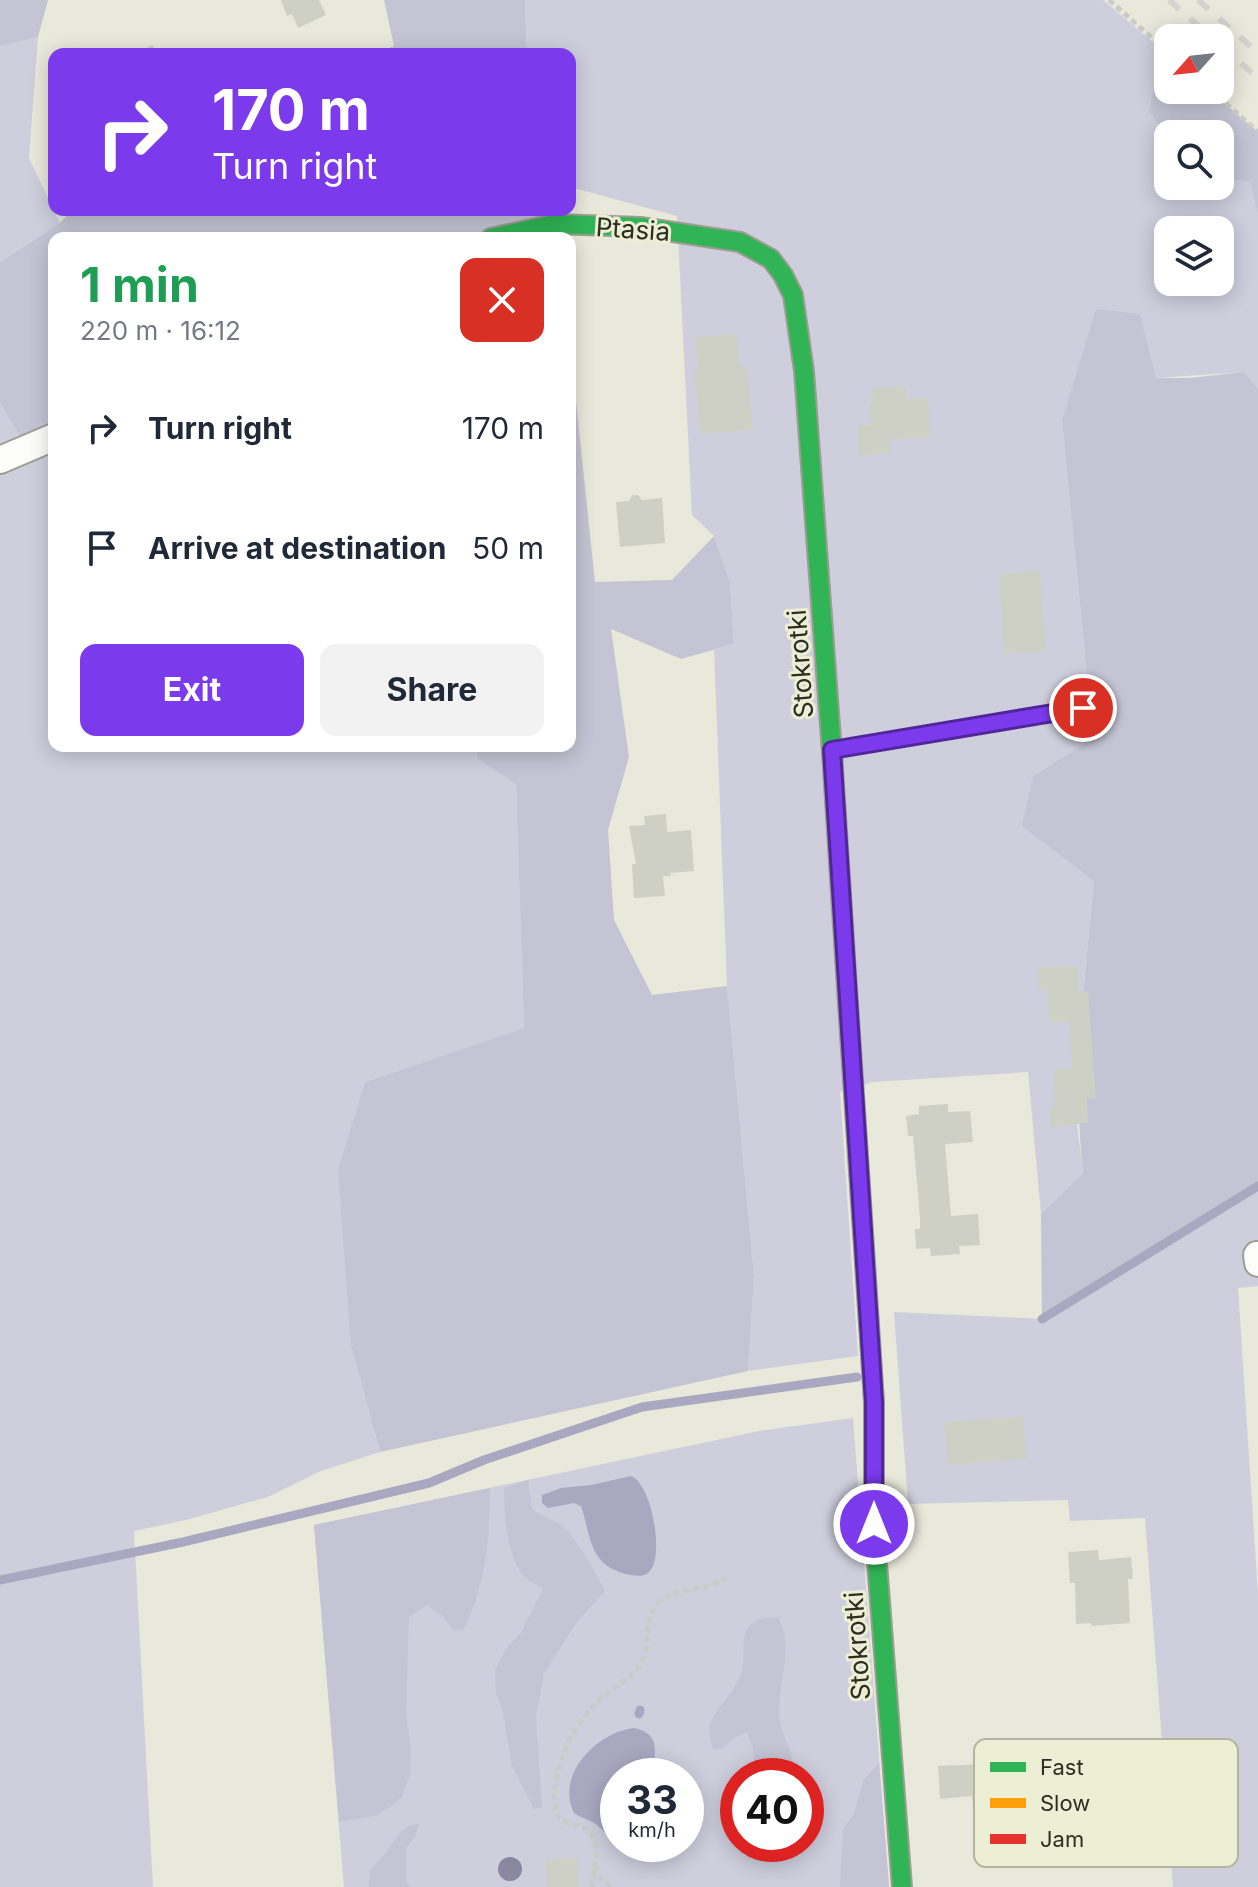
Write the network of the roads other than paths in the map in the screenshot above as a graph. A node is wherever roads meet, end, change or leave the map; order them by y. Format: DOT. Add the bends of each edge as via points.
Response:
graph roads {
  1 [pos="518,232"];
  2 [pos="771,259"];
  3 [pos="48,440"];
  4 [pos="0,460"];
  5 [pos="1083,708"];
  6 [pos="832,750"];
  7 [pos="1257,1255"];
  8 [pos="1258,1263"];
  9 [pos="902,1887"];
  1 -- 2 [label="street, Ptasia" via="555,224 640,227 740,242"];
  2 -- 6 [label="street, Stokrotki" via="793,295 804,371"];
  3 -- 4 [label="street"];
  5 -- 6 [label="lane"];
  6 -- 9 [label="street, Stokrotki" via="874,1402 874,1524"];
  7 -- 8 [label="street"];
}
